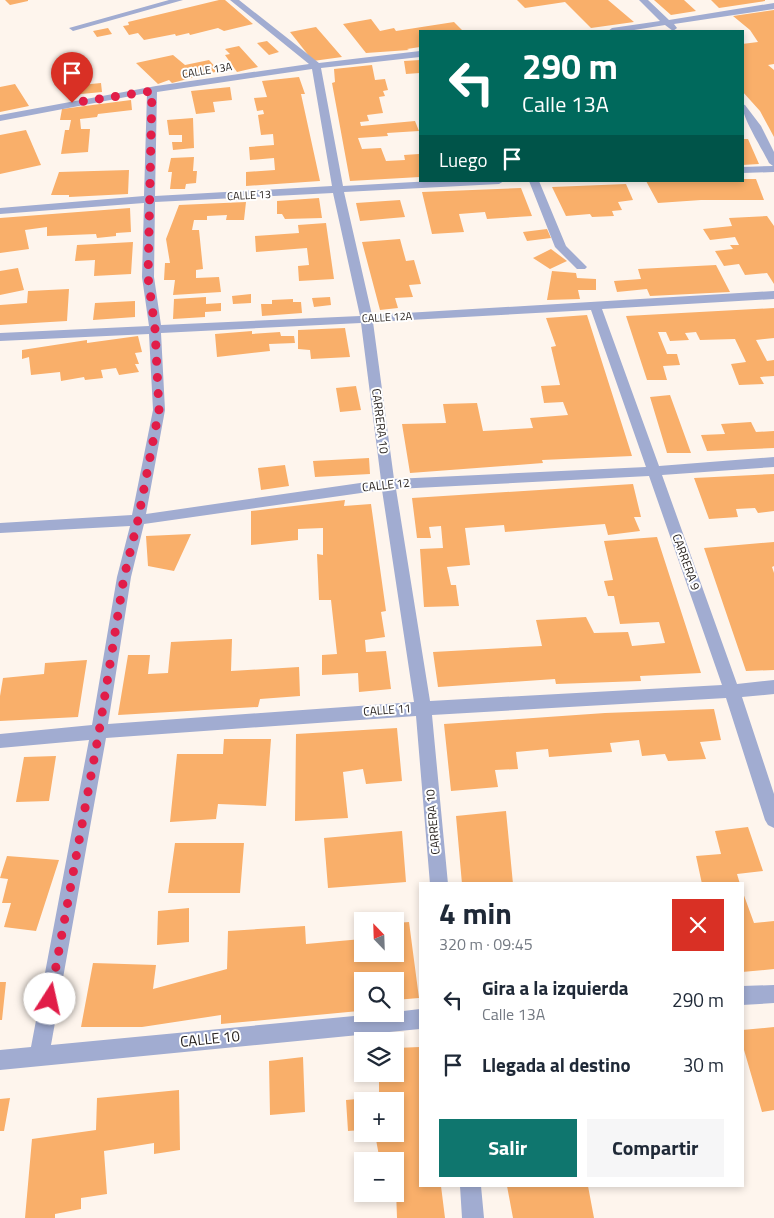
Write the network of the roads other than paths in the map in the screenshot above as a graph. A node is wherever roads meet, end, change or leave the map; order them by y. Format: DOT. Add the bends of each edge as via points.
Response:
graph roads {
  1 [pos="179,0"];
  2 [pos="234,0"];
  3 [pos="643,0"];
  4 [pos="774,6"];
  5 [pos="669,23"];
  6 [pos="73,28"];
  7 [pos="619,30"];
  8 [pos="675,30"];
  9 [pos="419,54"];
  10 [pos="316,65"];
  11 [pos="152,91"];
  12 [pos="744,110"];
  13 [pos="0,118"];
  14 [pos="774,162"];
  15 [pos="774,169"];
  16 [pos="744,170"];
  17 [pos="481,182"];
  18 [pos="534,182"];
  19 [pos="338,190"];
  20 [pos="150,199"];
  21 [pos="0,211"];
  22 [pos="581,267"];
  23 [pos="774,295"];
  24 [pos="595,304"];
  25 [pos="367,319"];
  26 [pos="155,329"];
  27 [pos="0,337"];
  28 [pos="774,462"];
  29 [pos="654,471"];
  30 [pos="388,484"];
  31 [pos="138,520"];
  32 [pos="0,528"];
  33 [pos="774,687"];
  34 [pos="732,691"];
  35 [pos="423,707"];
  36 [pos="99,732"];
  37 [pos="0,742"];
  38 [pos="774,820"];
  39 [pos="439,882"];
  40 [pos="774,994"];
  41 [pos="744,996"];
  42 [pos="419,1019"];
  43 [pos="40,1056"];
  44 [pos="0,1060"];
  45 [pos="470,1187"];
  46 [pos="473,1218"];
  1 -- 6 [label="street"];
  2 -- 10 [label="street"];
  3 -- 5 [label="street"];
  4 -- 5 [label="street"];
  5 -- 7 [label="street"];
  5 -- 8 [label="street"];
  9 -- 10 [label="street, CALLE 13A"];
  10 -- 11 [label="street, CALLE 13A"];
  10 -- 19 [label="street, CARRERA 10"];
  11 -- 13 [label="street, CALLE 13A"];
  11 -- 20 [label="street"];
  12 -- 14 [label="street"];
  15 -- 16 [label="street"];
  17 -- 19 [label="street, CALLE 13"];
  18 -- 22 [label="street" via="561,247"];
  19 -- 20 [label="street, CALLE 13"];
  19 -- 25 [label="street, CARRERA 10"];
  20 -- 21 [label="street, CALLE 13"];
  20 -- 26 [label="street" via="148,277"];
  23 -- 24 [label="street, CALLE 12A"];
  24 -- 25 [label="street, CALLE 12A"];
  24 -- 29 [label="street, CARRERA 9"];
  25 -- 26 [label="street, CALLE 12A"];
  25 -- 30 [label="street, CARRERA 10"];
  26 -- 27 [label="street, CALLE 12A"];
  26 -- 31 [label="street" via="159,410"];
  28 -- 29 [label="street, CALLE 12"];
  29 -- 30 [label="street, CALLE 12"];
  29 -- 34 [label="street, CARRERA 9"];
  30 -- 31 [label="street, CALLE 12"];
  30 -- 35 [label="street, CARRERA 10"];
  31 -- 32 [label="street, CALLE 12"];
  31 -- 36 [label="street" via="124,577"];
  33 -- 34 [label="street, CALLE 11"];
  34 -- 35 [label="street, CALLE 11"];
  34 -- 38 [label="street, CARRERA 9"];
  35 -- 36 [label="street, CALLE 11"];
  35 -- 39 [label="street, CARRERA 10"];
  36 -- 37 [label="street, CALLE 11"];
  36 -- 43 [label="street"];
  40 -- 41 [label="street"];
  42 -- 43 [label="street, CALLE 10"];
  43 -- 44 [label="street, CALLE 10"];
  45 -- 46 [label="street"];
}
